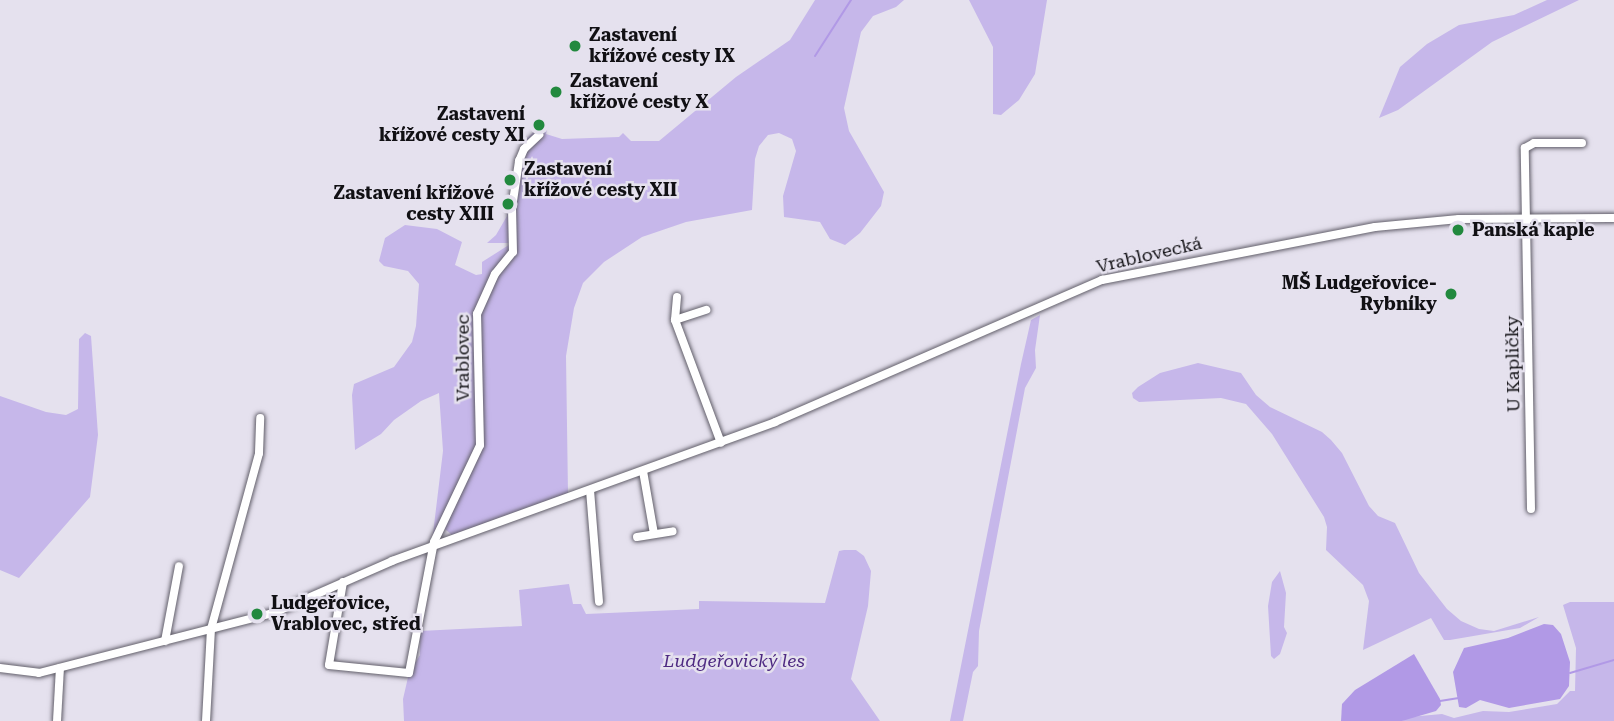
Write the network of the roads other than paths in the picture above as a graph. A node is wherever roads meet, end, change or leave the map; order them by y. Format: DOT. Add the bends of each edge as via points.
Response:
graph roads {
  1 [pos="539,135"];
  2 [pos="1582,143"];
  3 [pos="1526,218"];
  4 [pos="1614,218"];
  5 [pos="677,297"];
  6 [pos="706,310"];
  7 [pos="675,320"];
  8 [pos="260,418"];
  9 [pos="721,443"];
  10 [pos="643,471"];
  11 [pos="590,490"];
  12 [pos="1531,509"];
  13 [pos="673,531"];
  14 [pos="654,534"];
  15 [pos="636,537"];
  16 [pos="433,547"];
  17 [pos="179,566"];
  18 [pos="343,582"];
  19 [pos="598,602"];
  20 [pos="211,629"];
  21 [pos="164,641"];
  22 [pos="0,667"];
  23 [pos="60,668"];
  24 [pos="57,721"];
  25 [pos="206,721"];
  1 -- 16 [label="street, Vrablovec" via="519,161 512,208 513,252 495,274 477,314 480,445"];
  2 -- 3 [label="street, U Kapličky" via="1534,143 1525,148"];
  3 -- 4 [label="street, Vrablovecká"];
  3 -- 9 [label="street, Vrablovecká" via="1375,227 1102,280"];
  3 -- 12 [label="street, U Kapličky"];
  5 -- 7 [label="street"];
  6 -- 7 [label="street"];
  7 -- 9 [label="street"];
  8 -- 20 [label="street" via="259,453"];
  9 -- 10 [label="street"];
  10 -- 11 [label="street"];
  10 -- 14 [label="street"];
  11 -- 16 [label="street"];
  11 -- 19 [label="street"];
  13 -- 14 [label="street"];
  14 -- 15 [label="street"];
  16 -- 18 [label="street"];
  16 -- 18 [label="street, Vrablovec" via="409,673 329,665"];
  17 -- 21 [label="street"];
  18 -- 20 [label="street" via="276,612"];
  20 -- 21 [label="street"];
  20 -- 25 [label="street"];
  21 -- 23 [label="street"];
  22 -- 23 [label="street" via="32,674"];
  23 -- 24 [label="street"];
}
